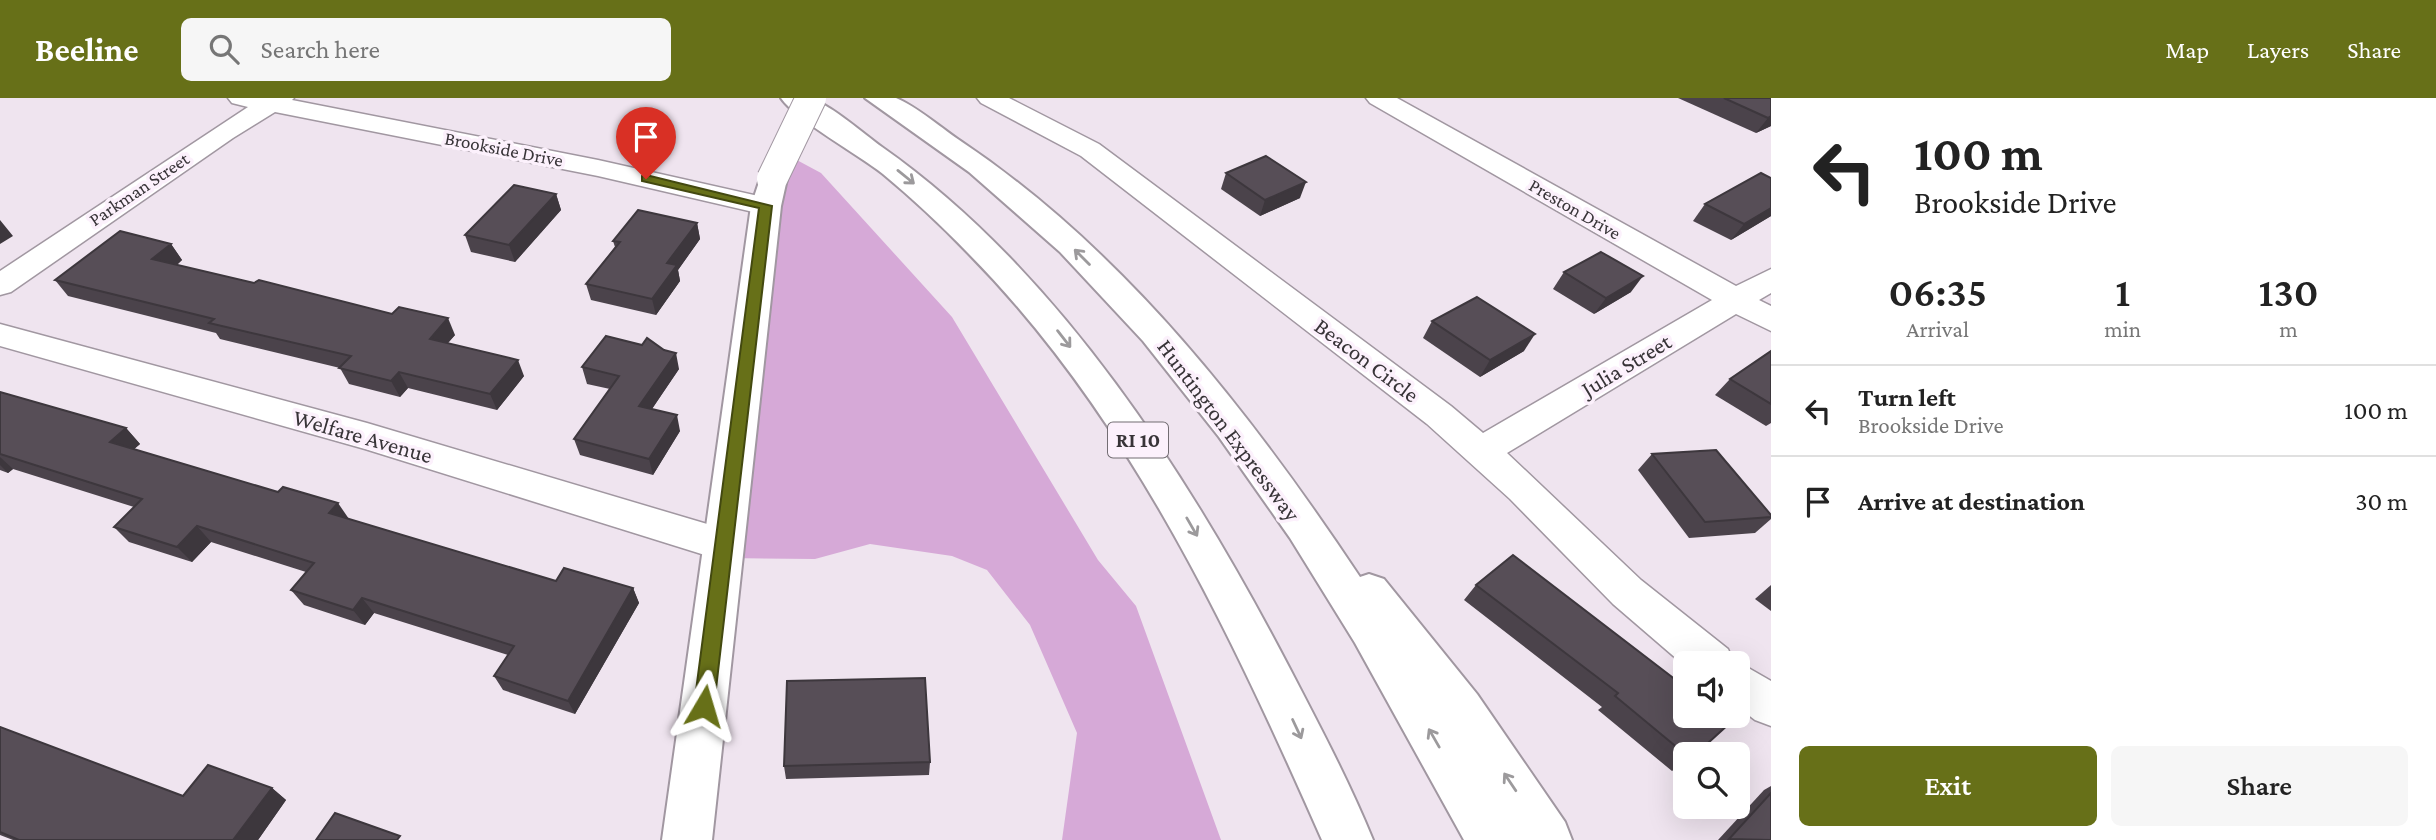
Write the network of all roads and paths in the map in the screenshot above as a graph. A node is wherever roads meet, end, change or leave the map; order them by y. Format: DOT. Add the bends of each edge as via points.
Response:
graph roads {
  1 [pos="241,98"];
  2 [pos="794,98"];
  3 [pos="811,98"];
  4 [pos="878,98"];
  5 [pos="990,98"];
  6 [pos="1380,98"];
  7 [pos="275,101"];
  8 [pos="769,192"];
  9 [pos="1771,279"];
  10 [pos="0,285"];
  11 [pos="1736,300"];
  12 [pos="1771,320"];
  13 [pos="0,335"];
  14 [pos="1240,437"];
  15 [pos="1482,451"];
  16 [pos="724,545"];
  17 [pos="1698,651"];
  18 [pos="1750,691"];
  19 [pos="1771,706"];
  20 [pos="687,840"];
  21 [pos="1348,840"];
  22 [pos="1492,840"];
  23 [pos="1547,840"];
  1 -- 7 [label="street, Brookside Drive"];
  2 -- 21 [label="main road, RI 10, one-way" via="887,162 956,221 1027,294 1101,387 1211,559"];
  3 -- 8 [label="main road, bridge"];
  14 -- 4 [label="main road, Huntington Expressway, one-way" via="1159,338 1080,255 1003,186"];
  5 -- 15 [label="street, Beacon Circle" via="1090,150"];
  6 -- 11 [label="street, Preston Drive"];
  7 -- 8 [label="street, Brookside Drive" via="598,168"];
  7 -- 10 [label="street, Parkman Street"];
  8 -- 16 [label="main road"];
  9 -- 11 [label="street, Julia Street"];
  11 -- 12 [label="street, Preston Drive"];
  11 -- 15 [label="street, Julia Street"];
  13 -- 16 [label="street, Welfare Avenue" via="368,436"];
  22 -- 14 [label="main road, Huntington Expressway, one-way" via="1334,573"];
  23 -- 14 [label="main road, one-way" via="1461,709 1409,640"];
  15 -- 17 [label="street, Beacon Circle" via="1627,592"];
  16 -- 20 [label="main road"];
  18 -- 19 [label="street"];
}
